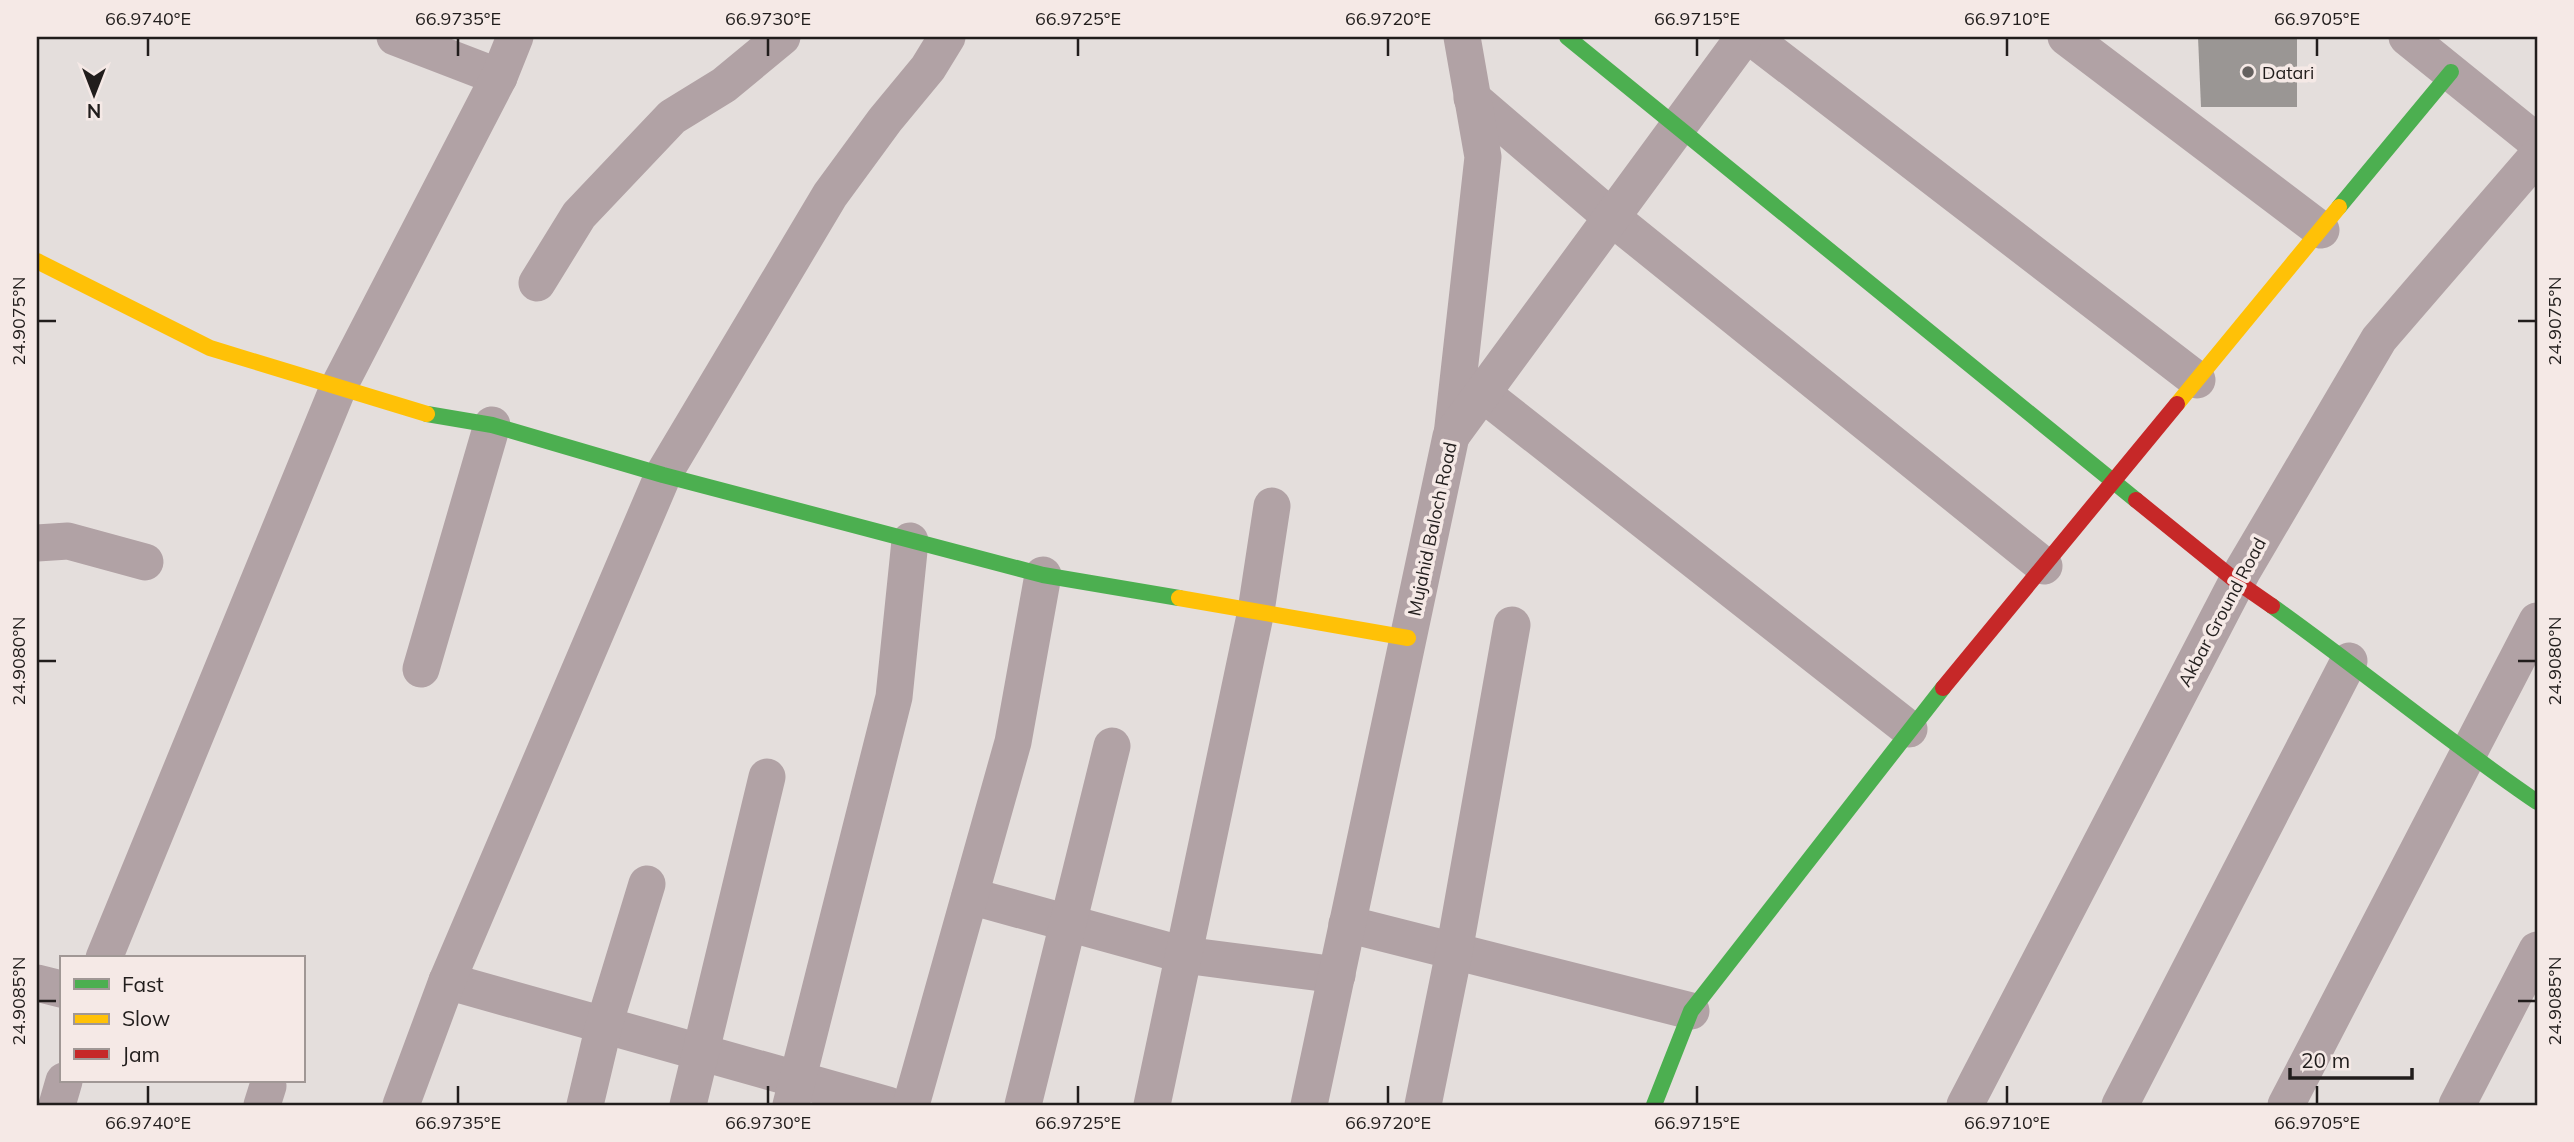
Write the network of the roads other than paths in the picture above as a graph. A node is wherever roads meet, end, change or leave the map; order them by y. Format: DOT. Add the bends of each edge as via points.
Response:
graph roads {
  1 [pos="395,37"];
  2 [pos="515,37"];
  3 [pos="782,37"];
  4 [pos="947,37"];
  5 [pos="1462,37"];
  6 [pos="1567,37"];
  7 [pos="1744,37"];
  8 [pos="1751,37"];
  9 [pos="2066,37"];
  10 [pos="2407,37"];
  11 [pos="2451,72"];
  12 [pos="499,76"];
  13 [pos="1472,98"];
  14 [pos="1676,127"];
  15 [pos="2537,142"];
  16 [pos="2537,156"];
  17 [pos="1611,216"];
  18 [pos="2321,230"];
  19 [pos="37,261"];
  20 [pos="537,283"];
  21 [pos="2197,380"];
  22 [pos="338,388"];
  23 [pos="1482,393"];
  24 [pos="492,425"];
  25 [pos="1451,436"];
  26 [pos="663,475"];
  27 [pos="2113,481"];
  28 [pos="1272,506"];
  29 [pos="910,541"];
  30 [pos="37,543"];
  31 [pos="145,562"];
  32 [pos="2044,566"];
  33 [pos="1043,575"];
  34 [pos="2236,581"];
  35 [pos="1256,611"];
  36 [pos="2537,621"];
  37 [pos="1512,625"];
  38 [pos="1408,638"];
  39 [pos="2349,661"];
  40 [pos="421,669"];
  41 [pos="1909,729"];
  42 [pos="1112,747"];
  43 [pos="2468,755"];
  44 [pos="767,777"];
  45 [pos="2537,802"];
  46 [pos="647,884"];
  47 [pos="970,896"];
  48 [pos="1068,923"];
  49 [pos="1347,924"];
  50 [pos="2537,950"];
  51 [pos="1454,952"];
  52 [pos="1184,955"];
  53 [pos="105,956"];
  54 [pos="1337,975"];
  55 [pos="447,981"];
  56 [pos="37,984"];
  57 [pos="60,989"];
  58 [pos="1690,1012"];
  59 [pos="604,1025"];
  60 [pos="701,1052"];
  61 [pos="64,1082"];
  62 [pos="794,1092"];
  63 [pos="57,1105"];
  64 [pos="401,1105"];
  65 [pos="585,1105"];
  66 [pos="688,1105"];
  67 [pos="888,1105"];
  68 [pos="911,1105"];
  69 [pos="1023,1105"];
  70 [pos="1152,1105"];
  71 [pos="1309,1105"];
  72 [pos="1423,1105"];
  73 [pos="1654,1105"];
  74 [pos="1965,1105"];
  75 [pos="2120,1105"];
  76 [pos="2286,1105"];
  77 [pos="2457,1105"];
  1 -- 12 [label="street"];
  2 -- 12 [label="street"];
  3 -- 20 [label="street" via="724,85 672,117 579,215"];
  4 -- 26 [label="street" via="830,195"];
  5 -- 13 [label="street"];
  6 -- 14 [label="street"];
  7 -- 14 [label="street, Mujahid Baloch Road"];
  8 -- 21 [label="street"];
  9 -- 18 [label="street"];
  10 -- 11 [label="street"];
  11 -- 15 [label="street"];
  11 -- 18 [label="street"];
  12 -- 22 [label="street"];
  13 -- 17 [label="street"];
  13 -- 25 [label="street" via="1483,157"];
  14 -- 17 [label="street, Mujahid Baloch Road"];
  14 -- 27 [label="street"];
  16 -- 34 [label="street, Akbar Ground Road" via="2379,339"];
  17 -- 23 [label="street, Mujahid Baloch Road"];
  17 -- 32 [label="street"];
  18 -- 21 [label="street"];
  19 -- 22 [label="street" via="209,348"];
  21 -- 27 [label="street"];
  22 -- 24 [label="street" via="428,414"];
  22 -- 53 [label="street"];
  23 -- 25 [label="street, Mujahid Baloch Road"];
  23 -- 41 [label="street"];
  24 -- 26 [label="street"];
  24 -- 40 [label="street"];
  25 -- 38 [label="street, Mujahid Baloch Road"];
  26 -- 29 [label="street"];
  26 -- 55 [label="street"];
  27 -- 32 [label="street"];
  27 -- 34 [label="street"];
  28 -- 35 [label="street"];
  29 -- 33 [label="street"];
  29 -- 62 [label="street" via="894,697"];
  30 -- 31 [label="street" via="68,541"];
  32 -- 41 [label="street"];
  33 -- 35 [label="street"];
  33 -- 47 [label="street" via="1013,742"];
  34 -- 39 [label="street"];
  34 -- 74 [label="street, Akbar Ground Road"];
  35 -- 38 [label="street"];
  35 -- 52 [label="street"];
  36 -- 43 [label="street"];
  37 -- 51 [label="street"];
  38 -- 49 [label="street, Mujahid Baloch Road"];
  39 -- 43 [label="street"];
  39 -- 75 [label="street"];
  41 -- 58 [label="street"];
  42 -- 48 [label="street"];
  43 -- 45 [label="street"];
  43 -- 76 [label="street"];
  44 -- 60 [label="street"];
  46 -- 59 [label="street"];
  47 -- 48 [label="street"];
  47 -- 68 [label="street"];
  48 -- 52 [label="street"];
  48 -- 69 [label="street"];
  49 -- 51 [label="street"];
  49 -- 54 [label="street, Mujahid Baloch Road"];
  50 -- 77 [label="street"];
  51 -- 58 [label="street"];
  51 -- 72 [label="street"];
  52 -- 54 [label="street"];
  52 -- 70 [label="street"];
  54 -- 71 [label="street, Mujahid Baloch Road"];
  55 -- 59 [label="street"];
  55 -- 64 [label="street"];
  56 -- 57 [label="street"];
  58 -- 73 [label="street"];
  59 -- 60 [label="street"];
  59 -- 65 [label="street"];
  60 -- 62 [label="street"];
  60 -- 66 [label="street"];
  61 -- 63 [label="street"];
  62 -- 67 [label="street"];
}
